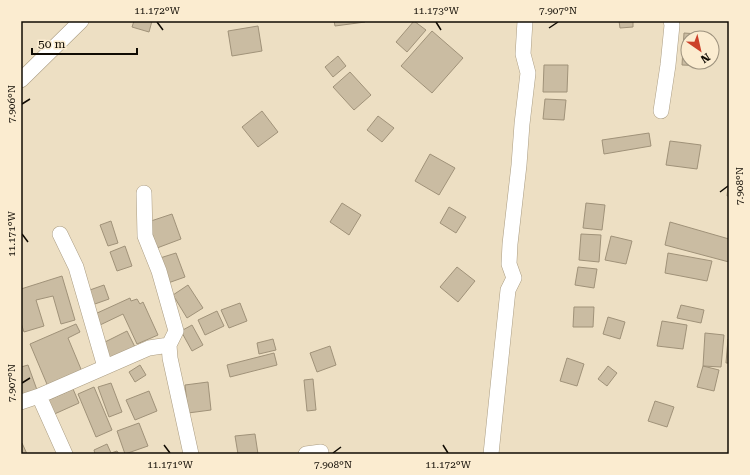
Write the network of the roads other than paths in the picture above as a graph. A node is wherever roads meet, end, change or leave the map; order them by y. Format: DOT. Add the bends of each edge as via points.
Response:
graph roads {
  1 [pos="81,21"];
  2 [pos="525,21"];
  3 [pos="671,21"];
  4 [pos="21,80"];
  5 [pos="661,111"];
  6 [pos="144,194"];
  7 [pos="60,234"];
  8 [pos="169,345"];
  9 [pos="105,367"];
  10 [pos="40,396"];
  11 [pos="21,402"];
  12 [pos="65,454"];
  13 [pos="190,454"];
  14 [pos="491,454"];
  1 -- 4 [label="street"];
  2 -- 14 [label="street" via="522,54 528,74 509,264 514,278 508,290"];
  3 -- 5 [label="street"];
  6 -- 8 [label="street" via="145,236 159,271 176,331"];
  7 -- 9 [label="street" via="76,267"];
  8 -- 9 [label="street" via="149,348"];
  8 -- 13 [label="street"];
  9 -- 10 [label="street"];
  10 -- 11 [label="street"];
  10 -- 12 [label="street"];
}
